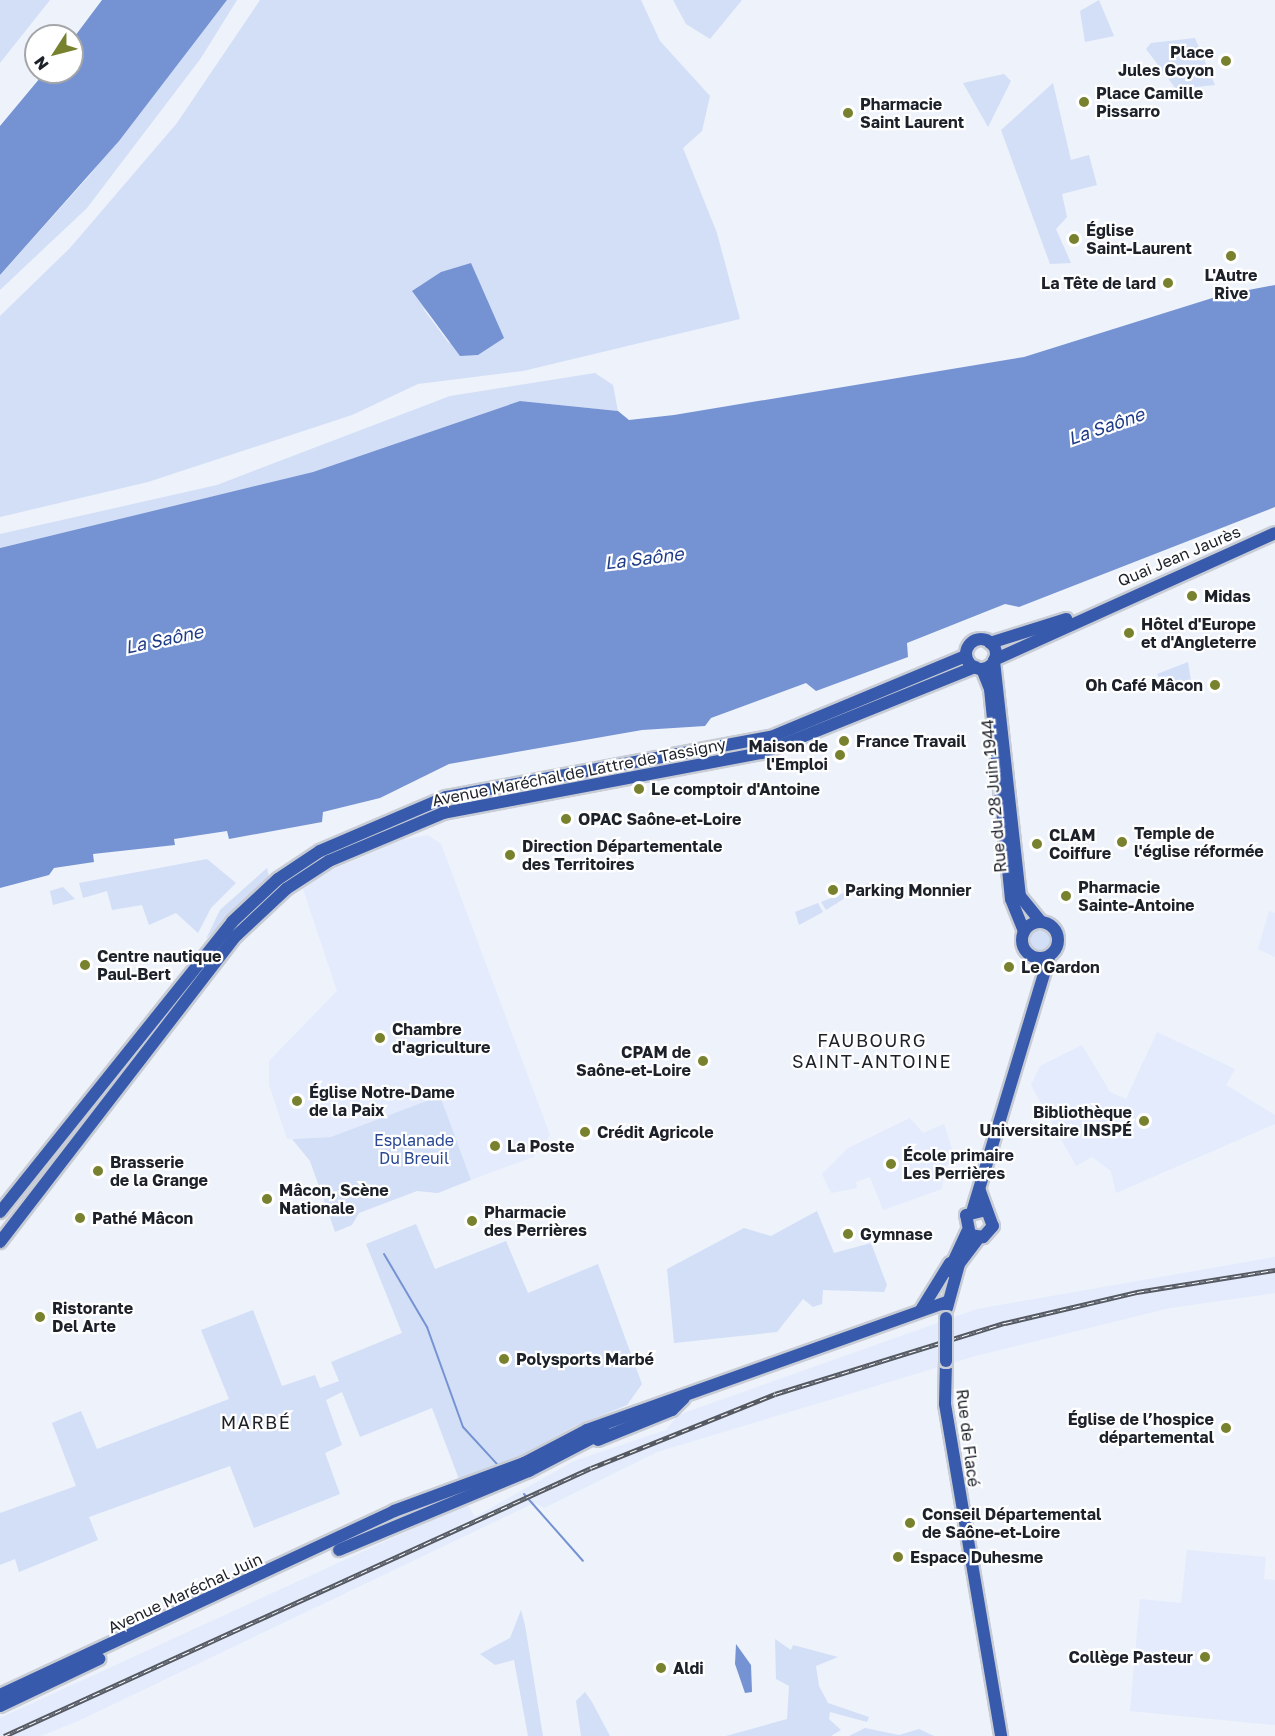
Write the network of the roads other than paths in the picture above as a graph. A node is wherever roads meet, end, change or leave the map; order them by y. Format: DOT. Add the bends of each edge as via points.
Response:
graph roads {
  1 [pos="1275,533"];
  2 [pos="1095,610"];
  3 [pos="990,643"];
  4 [pos="966,656"];
  5 [pos="994,660"];
  6 [pos="978,668"];
  7 [pos="1041,922"];
  8 [pos="1024,931"];
  9 [pos="1033,957"];
  10 [pos="1049,957"];
  11 [pos="1037,984"];
  12 [pos="980,1191"];
  13 [pos="973,1209"];
  14 [pos="986,1210"];
  15 [pos="0,1212"];
  16 [pos="967,1232"];
  17 [pos="979,1237"];
  18 [pos="0,1242"];
  19 [pos="953,1259"];
  20 [pos="921,1310"];
  21 [pos="945,1310"];
  22 [pos="684,1397"];
  23 [pos="662,1404"];
  24 [pos="578,1447"];
  25 [pos="381,1519"];
  26 [pos="401,1525"];
  27 [pos="335,1551"];
  28 [pos="0,1695"];
  29 [pos="0,1706"];
  30 [pos="994,1706"];
  31 [pos="995,1736"];
  32 [pos="1002,1736"];
  1 -- 2 [label="main road, Quai Jean Jaurès"];
  2 -- 3 [label="main road, Quai Jean Jaurès"];
  2 -- 5 [label="main road, Quai Jean Jaurès"];
  3 -- 4 [label="main road" via="972,642"];
  3 -- 5 [label="main road"];
  4 -- 6 [label="main road"];
  4 -- 15 [label="main road, Avenue Maréchal de Lattre de Tassigny" via="771,737 446,797 328,846 278,879 231,922"];
  5 -- 6 [label="main road"];
  5 -- 7 [label="main road, Rue du 28 Juin 1944" via="1020,896"];
  6 -- 8 [label="main road, Rue du 28 Juin 1944" via="990,689 1011,899"];
  6 -- 18 [label="main road, Avenue Maréchal de Lattre de Tassigny" via="762,753 443,813 329,861 286,889 236,936"];
  7 -- 8 [label="main road"];
  7 -- 10 [label="main road" via="1058,934 1057,947"];
  8 -- 9 [label="main road" via="1024,947"];
  9 -- 10 [label="main road"];
  9 -- 11 [label="main road, Rue de Flacé"];
  10 -- 11 [label="main road, Rue de Flacé"];
  11 -- 12 [label="main road, Rue de Flacé"];
  12 -- 13 [label="main road, Rue de Flacé"];
  12 -- 14 [label="main road, Rue de Flacé"];
  13 -- 14 [label="main road"];
  13 -- 16 [label="main road, Rue de Flacé" via="964,1219"];
  14 -- 17 [label="main road, Rue de Flacé" via="993,1226"];
  16 -- 17 [label="main road"];
  16 -- 19 [label="main road, Rue de Flacé"];
  17 -- 21 [label="main road, Rue de Flacé" via="959,1264"];
  19 -- 20 [label="main road, Rue de Flacé"];
  19 -- 21 [label="main road, Rue de Flacé"];
  20 -- 21 [label="main road"];
  20 -- 22 [label="main road"];
  21 -- 30 [label="main road, Rue de Flacé, bridge" via="945,1404"];
  22 -- 23 [label="main road"];
  22 -- 24 [label="main road" via="662,1415"];
  23 -- 24 [label="main road, Avenue Maréchal Juin" via="657,1412"];
  23 -- 25 [label="main road, Avenue Maréchal Juin"];
  24 -- 26 [label="main road, Avenue Maréchal Juin"];
  25 -- 26 [label="main road"];
  25 -- 27 [label="main road, Avenue Maréchal Juin"];
  25 -- 28 [label="main road, Avenue Maréchal Juin"];
  26 -- 27 [label="main road, Avenue Maréchal Juin"];
  27 -- 29 [label="main road, Avenue Maréchal Juin"];
  30 -- 31 [label="main road, Rue de Flacé"];
  30 -- 32 [label="main road, Rue de Flacé"];
}
